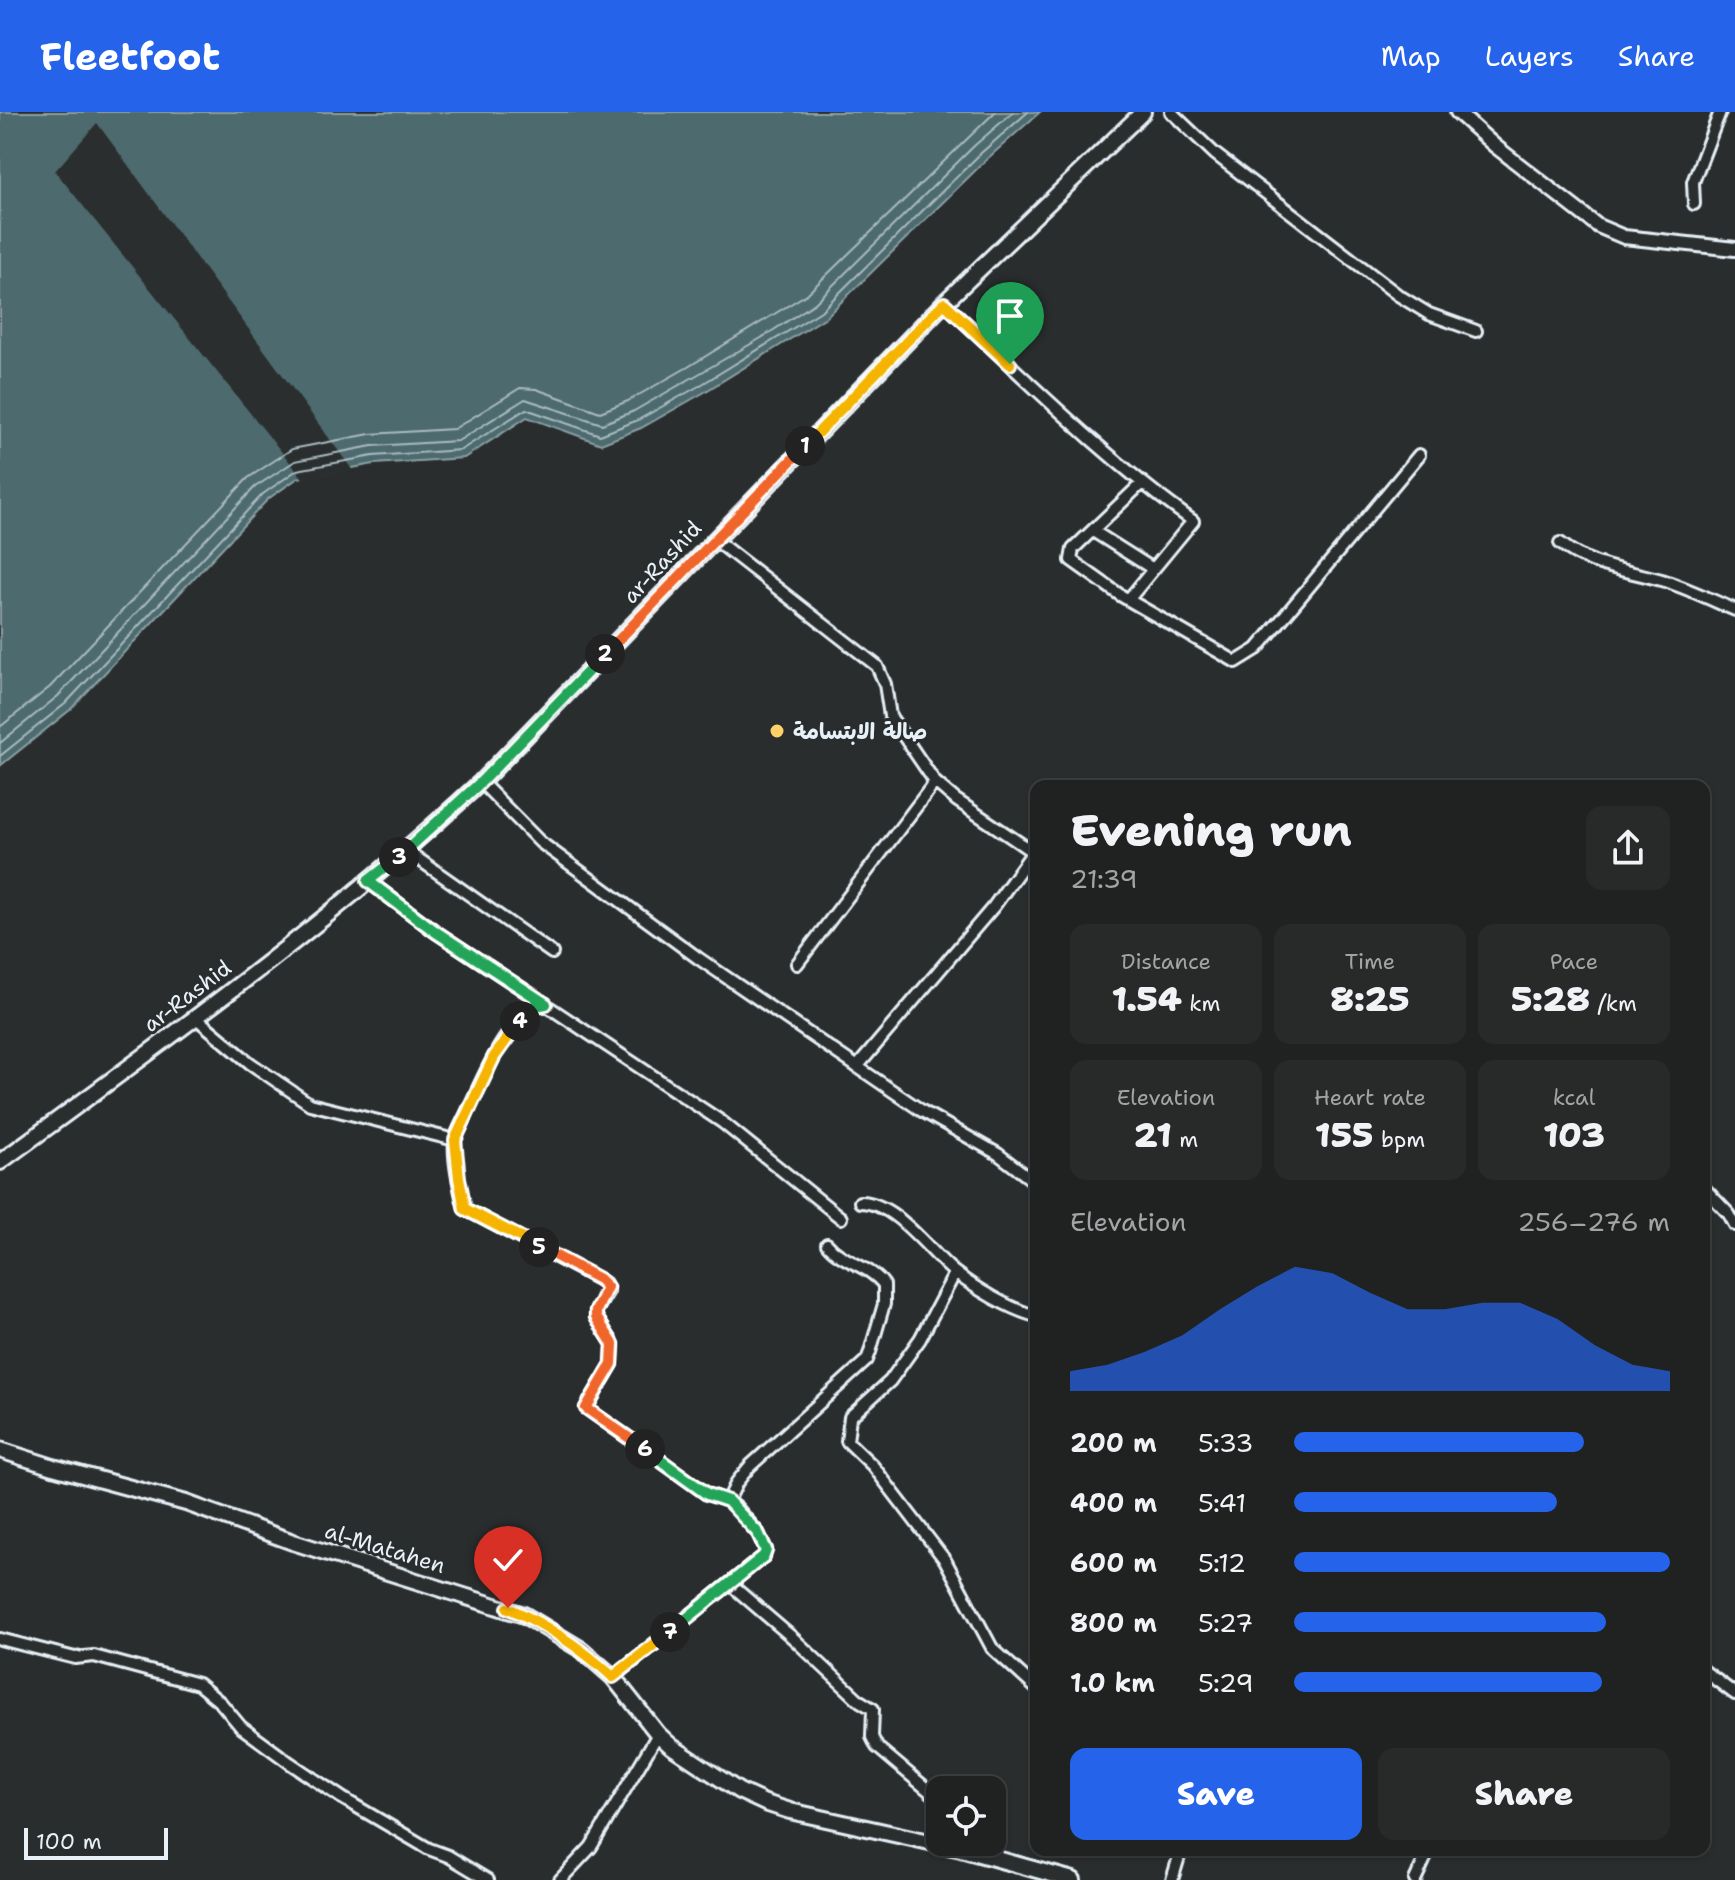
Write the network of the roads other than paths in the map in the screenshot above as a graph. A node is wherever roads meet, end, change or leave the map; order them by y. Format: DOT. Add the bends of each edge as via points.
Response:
graph roads {
  1 [pos="1143,112"];
  2 [pos="1171,112"];
  3 [pos="1457,112"];
  4 [pos="1720,112"];
  5 [pos="1694,204"];
  6 [pos="1735,249"];
  7 [pos="944,303"];
  8 [pos="1476,331"];
  9 [pos="1419,455"];
  10 [pos="1142,483"];
  11 [pos="1093,531"];
  12 [pos="714,539"];
  13 [pos="1560,543"];
  14 [pos="1153,569"];
  15 [pos="1128,600"];
  16 [pos="1735,610"];
  17 [pos="481,782"];
  18 [pos="935,782"];
  19 [pos="1030,850"];
  20 [pos="407,851"];
  21 [pos="1030,858"];
  22 [pos="368,881"];
  23 [pos="552,953"];
  24 [pos="797,964"];
  25 [pos="546,1004"];
  26 [pos="195,1017"];
  27 [pos="857,1067"];
  28 [pos="455,1140"];
  29 [pos="0,1162"];
  30 [pos="1030,1178"];
  31 [pos="1710,1194"];
  32 [pos="860,1202"];
  33 [pos="841,1218"];
  34 [pos="1735,1225"];
  35 [pos="827,1244"];
  36 [pos="955,1273"];
  37 [pos="1030,1315"];
  38 [pos="0,1450"];
  39 [pos="728,1501"];
  40 [pos="730,1584"];
  41 [pos="0,1639"];
  42 [pos="1710,1675"];
  43 [pos="613,1677"];
  44 [pos="1030,1683"];
  45 [pos="1735,1694"];
  46 [pos="658,1734"];
  47 [pos="926,1788"];
  48 [pos="1179,1856"];
  49 [pos="1426,1856"];
  50 [pos="999,1858"];
  51 [pos="488,1880"];
  52 [pos="560,1880"];
  53 [pos="1073,1880"];
  54 [pos="1172,1880"];
  55 [pos="1415,1880"];
  1 -- 7 [label="main road, ar-Rashid"];
  2 -- 8 [label="street" via="1215,154 1398,295 1429,314"];
  3 -- 6 [label="street" via="1598,226 1624,237"];
  4 -- 5 [label="street" via="1693,182"];
  7 -- 10 [label="street"];
  7 -- 12 [label="main road, ar-Rashid"];
  9 -- 15 [label="street" via="1257,649 1236,662"];
  10 -- 11 [label="street"];
  10 -- 14 [label="street" via="1193,521"];
  11 -- 14 [label="street"];
  11 -- 15 [label="street" via="1071,552 1071,560"];
  12 -- 17 [label="main road, ar-Rashid"];
  12 -- 18 [label="street" via="877,666 890,716"];
  13 -- 16 [label="street" via="1595,563 1662,580"];
  14 -- 15 [label="street"];
  17 -- 20 [label="main road, ar-Rashid"];
  17 -- 27 [label="street" via="540,842"];
  18 -- 19 [label="street"];
  18 -- 24 [label="street"];
  20 -- 22 [label="main road, ar-Rashid"];
  20 -- 23 [label="street"];
  21 -- 27 [label="street"];
  22 -- 25 [label="street"];
  22 -- 26 [label="main road, ar-Rashid"];
  25 -- 28 [label="street" via="529,1011 508,1035"];
  25 -- 33 [label="street" via="722,1122"];
  26 -- 28 [label="street" via="310,1104"];
  26 -- 29 [label="main road, ar-Rashid"];
  27 -- 30 [label="street"];
  28 -- 39 [label="street" via="465,1209 607,1287 596,1317 613,1344 612,1364 586,1408 707,1494"];
  31 -- 34 [label="street"];
  32 -- 36 [label="street" via="874,1202 893,1214"];
  35 -- 39 [label="street" via="884,1285 884,1304 867,1360 750,1466"];
  36 -- 37 [label="street"];
  36 -- 44 [label="street" via="920,1339 890,1381 850,1417 847,1441 873,1466 945,1560 992,1648"];
  38 -- 43 [label="main road, al-Matahen" via="186,1503 508,1608 546,1626"];
  39 -- 40 [label="street" via="758,1533 766,1550"];
  40 -- 43 [label="street"];
  40 -- 47 [label="street" via="873,1709 877,1747"];
  41 -- 51 [label="street" via="75,1658 94,1656 198,1684 241,1727 290,1763"];
  42 -- 45 [label="street"];
  43 -- 46 [label="main road, al-Matahen"];
  46 -- 50 [label="main road, al-Matahen" via="713,1776 765,1803"];
  46 -- 52 [label="street" via="591,1847"];
  48 -- 54 [label="street"];
  49 -- 55 [label="street"];
  50 -- 53 [label="main road, al-Matahen"];
}
